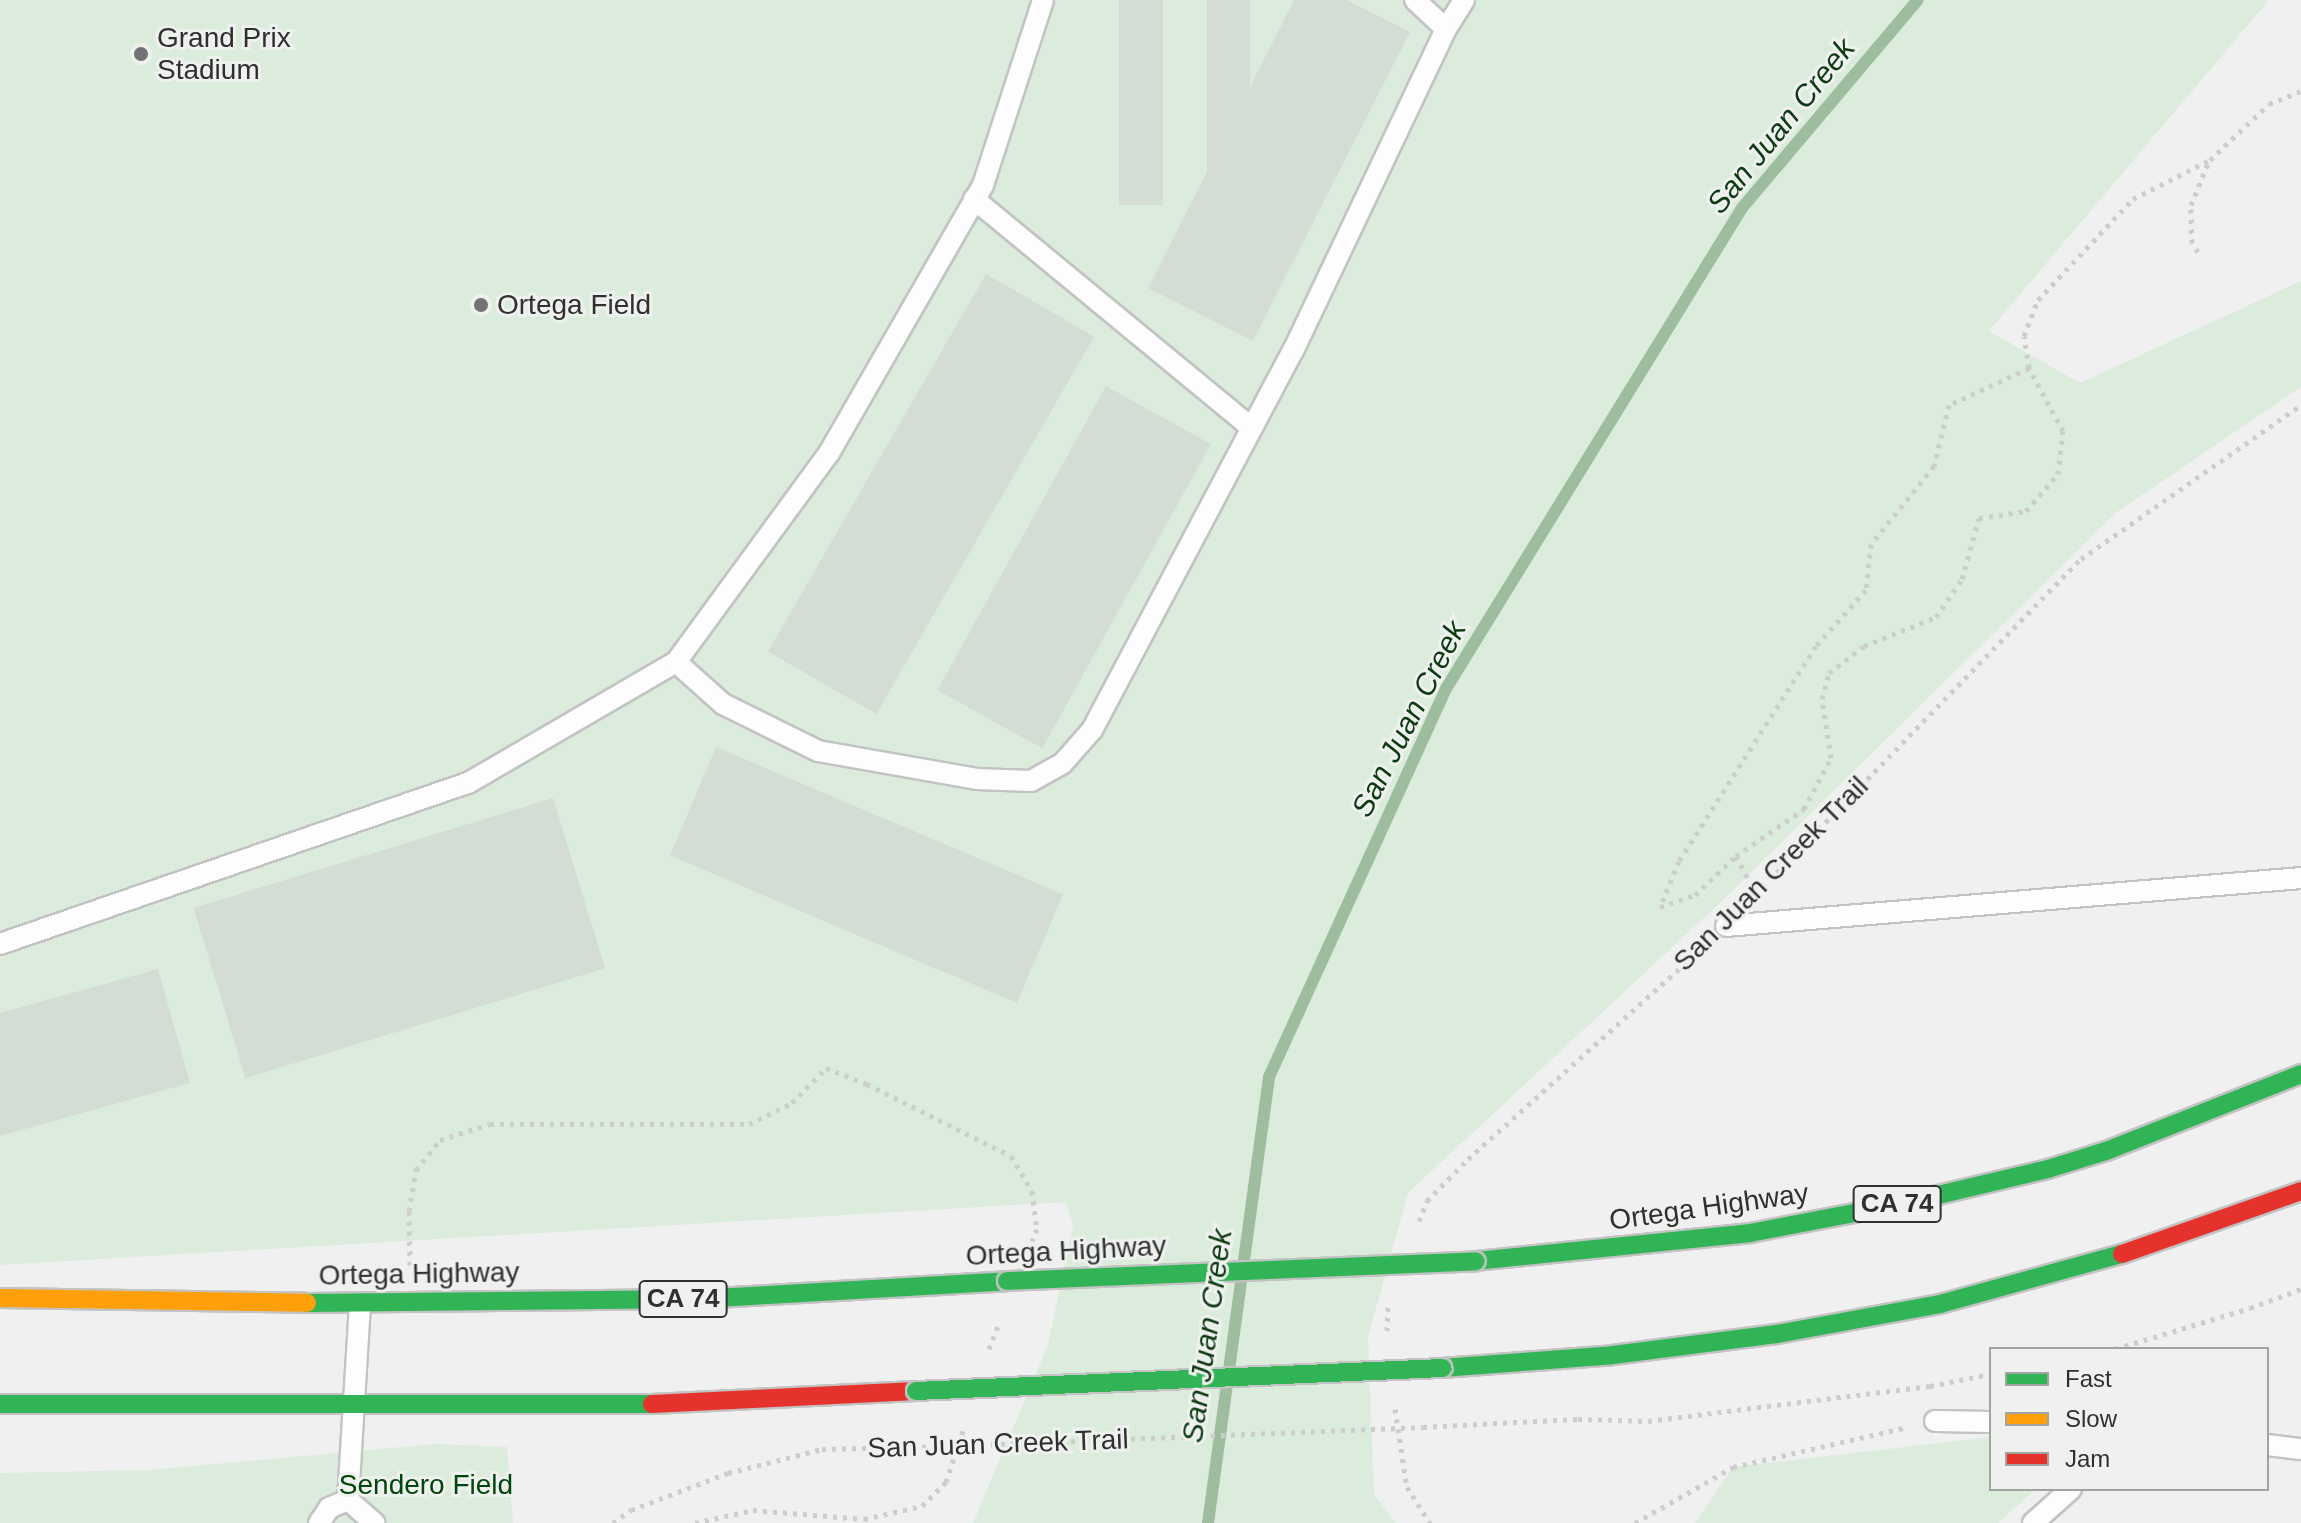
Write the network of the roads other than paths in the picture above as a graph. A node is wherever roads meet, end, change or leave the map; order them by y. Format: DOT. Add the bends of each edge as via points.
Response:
graph roads {
  1 [pos="1043,0"];
  2 [pos="1415,0"];
  3 [pos="1464,0"];
  4 [pos="1446,29"];
  5 [pos="974,199"];
  6 [pos="1252,428"];
  7 [pos="676,662"];
  8 [pos="2301,878"];
  9 [pos="1726,926"];
  10 [pos="0,944"];
  11 [pos="2301,1074"];
  12 [pos="2301,1191"];
  13 [pos="0,1298"];
  14 [pos="360,1304"];
  15 [pos="0,1404"];
  16 [pos="353,1405"];
  17 [pos="1935,1421"];
  18 [pos="1989,1422"];
  19 [pos="2269,1445"];
  20 [pos="2301,1449"];
  21 [pos="2069,1491"];
  22 [pos="348,1500"];
  23 [pos="319,1523"];
  24 [pos="374,1523"];
  25 [pos="2033,1523"];
  1 -- 5 [label="lane"];
  2 -- 4 [label="lane"];
  3 -- 4 [label="lane"];
  4 -- 6 [label="lane"];
  5 -- 6 [label="lane"];
  5 -- 7 [label="lane" via="829,453"];
  6 -- 7 [label="lane" via="1092,730 1062,764 1031,781 977,779 818,751 723,704"];
  7 -- 10 [label="lane" via="468,783"];
  8 -- 9 [label="lane"];
  11 -- 14 [label="main road, Ortega Highway / CA 74, bridge" via="2048,1169 1750,1233 1476,1261 698,1299"];
  12 -- 16 [label="main road, bridge" via="2130,1252 1940,1304 1777,1334 1613,1355 1442,1368 670,1404"];
  13 -- 14 [label="main road, Ortega Highway / CA 74"];
  14 -- 16 [label="lane"];
  15 -- 16 [label="main road"];
  16 -- 22 [label="lane"];
  17 -- 18 [label="lane"];
  19 -- 20 [label="lane"];
  21 -- 25 [label="lane"];
  22 -- 23 [label="lane" via="329,1508"];
  22 -- 24 [label="lane"];
}
